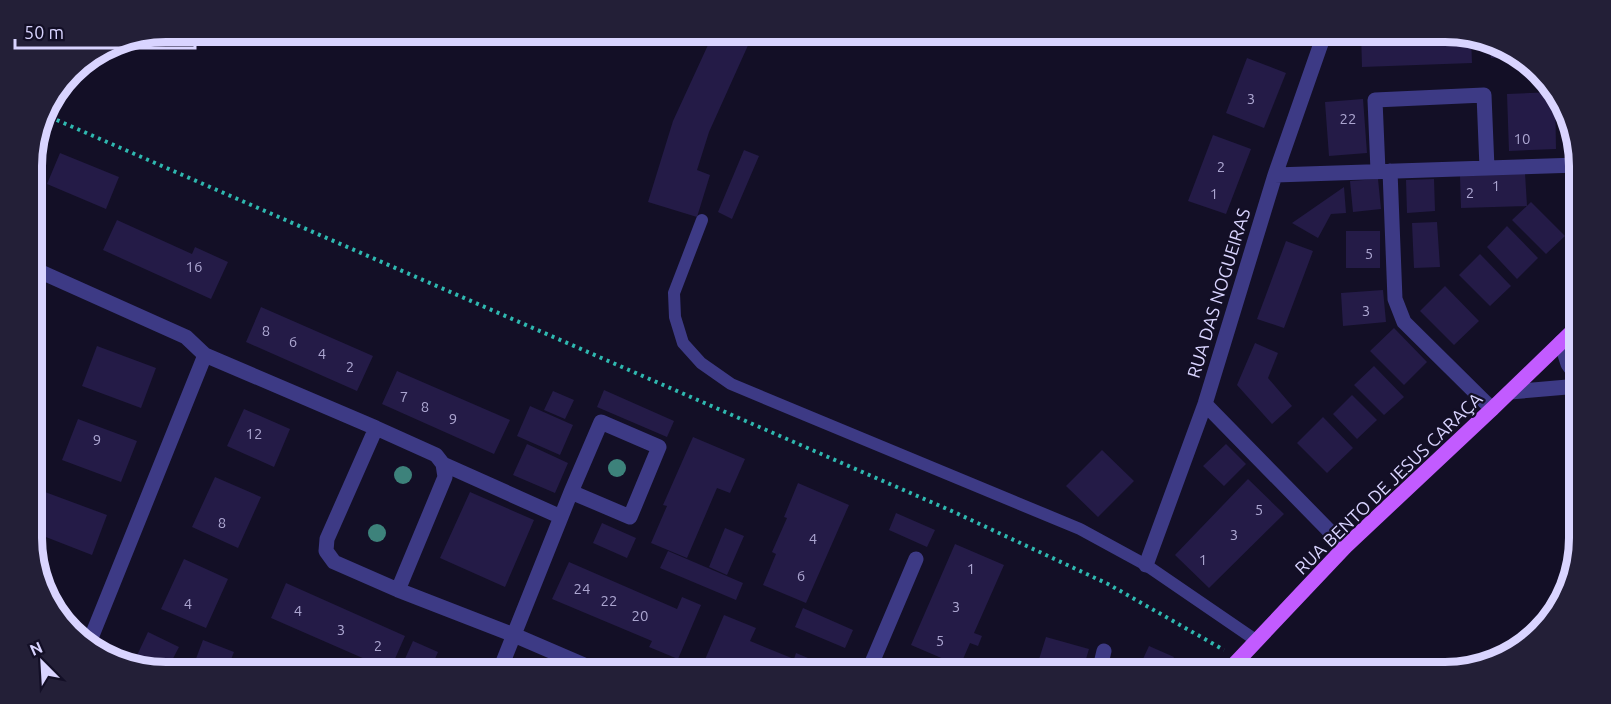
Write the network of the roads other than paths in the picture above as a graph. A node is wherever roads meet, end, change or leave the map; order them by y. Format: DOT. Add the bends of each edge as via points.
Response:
graph roads {
  1 [pos="1322,42"];
  2 [pos="1569,165"];
  3 [pos="1487,168"];
  4 [pos="1384,171"];
  5 [pos="1275,175"];
  6 [pos="702,220"];
  7 [pos="42,272"];
  8 [pos="1569,334"];
  9 [pos="1561,342"];
  10 [pos="1569,343"];
  11 [pos="205,355"];
  12 [pos="1569,365"];
  13 [pos="1569,388"];
  14 [pos="1510,392"];
  15 [pos="1204,404"];
  16 [pos="1492,409"];
  17 [pos="376,428"];
  18 [pos="443,464"];
  19 [pos="571,492"];
  20 [pos="561,517"];
  21 [pos="1345,548"];
  22 [pos="916,559"];
  23 [pos="1146,565"];
  24 [pos="398,590"];
  25 [pos="514,635"];
  26 [pos="92,636"];
  27 [pos="1257,641"];
  28 [pos="1104,651"];
  29 [pos="503,662"];
  30 [pos="577,662"];
  31 [pos="872,662"];
  32 [pos="1101,662"];
  33 [pos="1237,662"];
  1 -- 5 [label="street, RUA DAS NOGUEIRAS"];
  2 -- 3 [label="street"];
  3 -- 4 [label="street"];
  3 -- 4 [label="street" via="1484,95 1375,100"];
  4 -- 5 [label="street"];
  4 -- 16 [label="street" via="1395,298 1404,322"];
  5 -- 15 [label="street, RUA DAS NOGUEIRAS"];
  6 -- 23 [label="lane" via="674,293 675,317 683,343 701,363 731,384 1080,529"];
  7 -- 11 [label="street" via="186,337"];
  8 -- 9 [label="main road, RUA BENTO DE JESUS CARAÇA"];
  9 -- 10 [label="street"];
  9 -- 12 [label="street"];
  9 -- 14 [label="main road, RUA BENTO DE JESUS CARAÇA"];
  11 -- 17 [label="street"];
  11 -- 26 [label="street"];
  13 -- 14 [label="street"];
  14 -- 16 [label="main road, RUA BENTO DE JESUS CARAÇA"];
  15 -- 21 [label="street"];
  15 -- 23 [label="street, RUA DAS NOGUEIRAS"];
  16 -- 21 [label="main road, RUA BENTO DE JESUS CARAÇA"];
  17 -- 18 [label="street" via="436,455"];
  17 -- 24 [label="street" via="327,539 326,551 334,562"];
  18 -- 20 [label="street"];
  18 -- 24 [label="street" via="445,477"];
  19 -- 19 [label="street" via="601,422 659,447 630,517"];
  19 -- 20 [label="street"];
  20 -- 25 [label="street"];
  21 -- 27 [label="main road, RUA BENTO DE JESUS CARAÇA"];
  22 -- 31 [label="street"];
  23 -- 27 [label="lane"];
  24 -- 25 [label="street"];
  25 -- 29 [label="street"];
  25 -- 30 [label="street"];
  27 -- 33 [label="main road, RUA BENTO DE JESUS CARAÇA"];
  28 -- 32 [label="street"];
}
